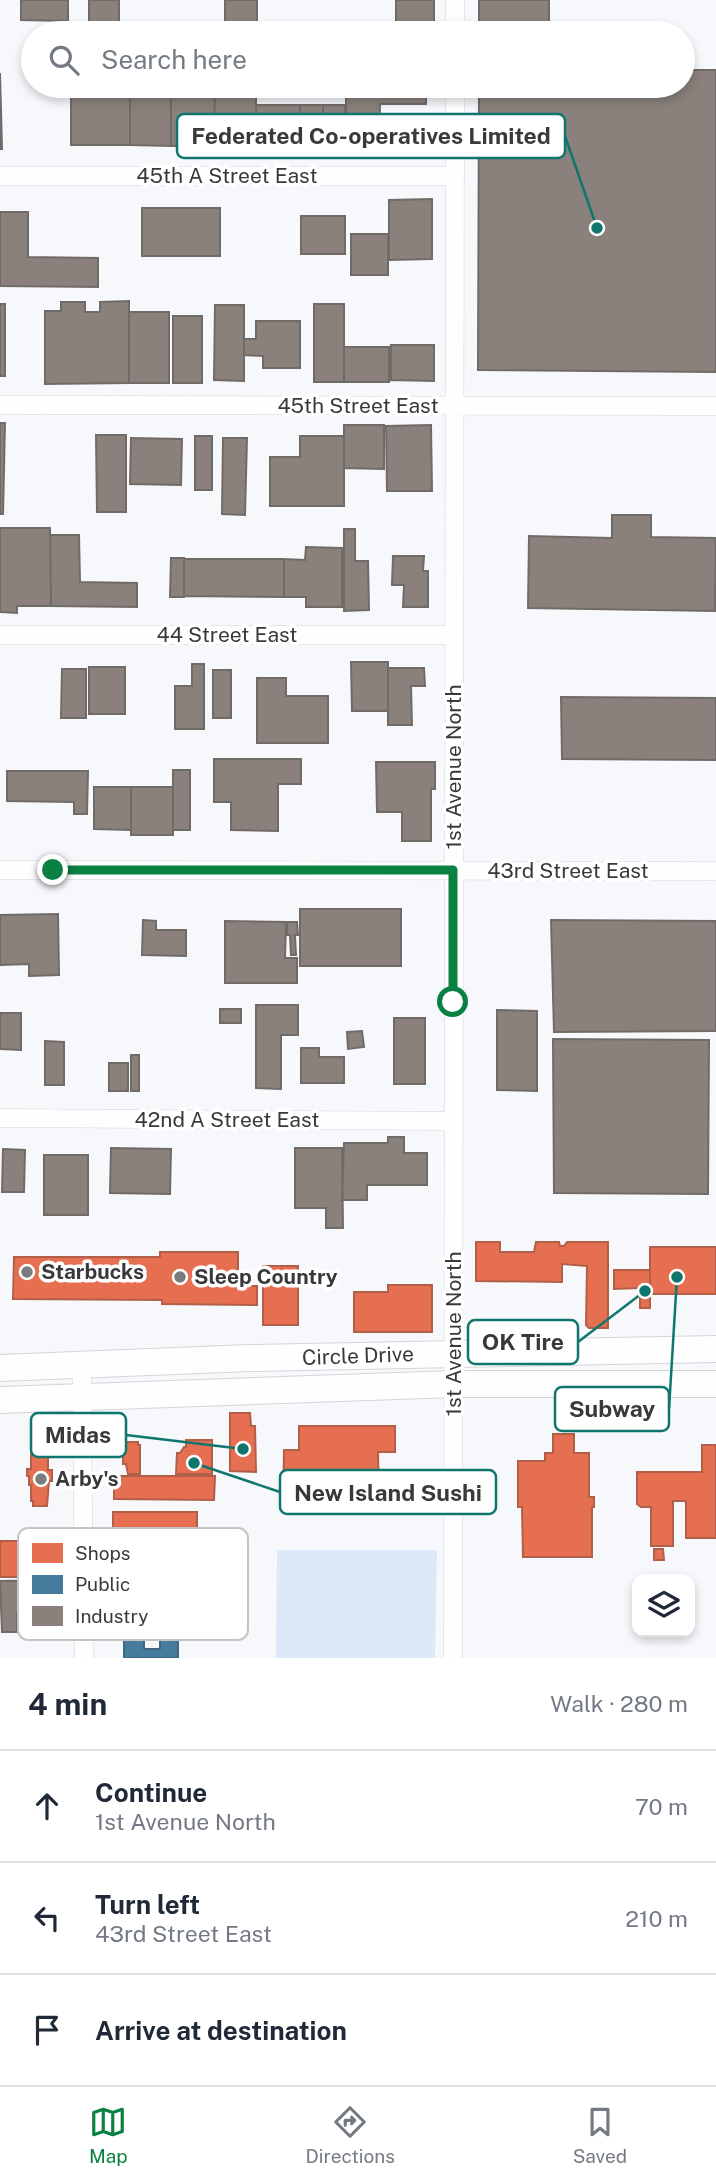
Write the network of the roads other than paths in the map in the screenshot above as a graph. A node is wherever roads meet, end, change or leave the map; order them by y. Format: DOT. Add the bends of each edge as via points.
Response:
graph roads {
  1 [pos="455,0"];
  2 [pos="455,21"];
  3 [pos="455,98"];
  4 [pos="0,176"];
  5 [pos="454,176"];
  6 [pos="0,405"];
  7 [pos="454,406"];
  8 [pos="716,406"];
  9 [pos="0,635"];
  10 [pos="454,635"];
  11 [pos="0,870"];
  12 [pos="453,870"];
  13 [pos="716,872"];
  14 [pos="0,1118"];
  15 [pos="453,1121"];
  16 [pos="716,1349"];
  17 [pos="454,1353"];
  18 [pos="82,1366"];
  19 [pos="0,1368"];
  20 [pos="454,1384"];
  21 [pos="716,1384"];
  22 [pos="82,1396"];
  23 [pos="0,1400"];
  24 [pos="83,1528"];
  25 [pos="84,1640"];
  26 [pos="84,1658"];
  27 [pos="453,1658"];
  1 -- 2 [label="street"];
  3 -- 5 [label="street, 1st Avenue North"];
  4 -- 5 [label="street, 45th A Street East"];
  5 -- 7 [label="street, 1st Avenue North"];
  6 -- 7 [label="street, 45th Street East"];
  7 -- 8 [label="street, 45th Street East"];
  7 -- 10 [label="street, 1st Avenue North"];
  9 -- 10 [label="street, 44 Street East"];
  10 -- 12 [label="street, 1st Avenue North"];
  11 -- 12 [label="street, 43rd Street East"];
  12 -- 13 [label="street, 43rd Street East"];
  12 -- 15 [label="street, 1st Avenue North"];
  14 -- 15 [label="street, 42nd A Street East"];
  15 -- 17 [label="street, 1st Avenue North"];
  16 -- 17 [label="highway, Circle Drive"];
  17 -- 18 [label="highway, Circle Drive"];
  17 -- 20 [label="street, 1st Avenue North"];
  18 -- 19 [label="highway, Circle Drive"];
  18 -- 22 [label="street"];
  20 -- 21 [label="highway, Circle Drive"];
  20 -- 22 [label="highway, Circle Drive"];
  20 -- 27 [label="street, 1st Avenue North"];
  22 -- 23 [label="highway, Circle Drive"];
  22 -- 24 [label="street"];
  25 -- 26 [label="street"];
}
